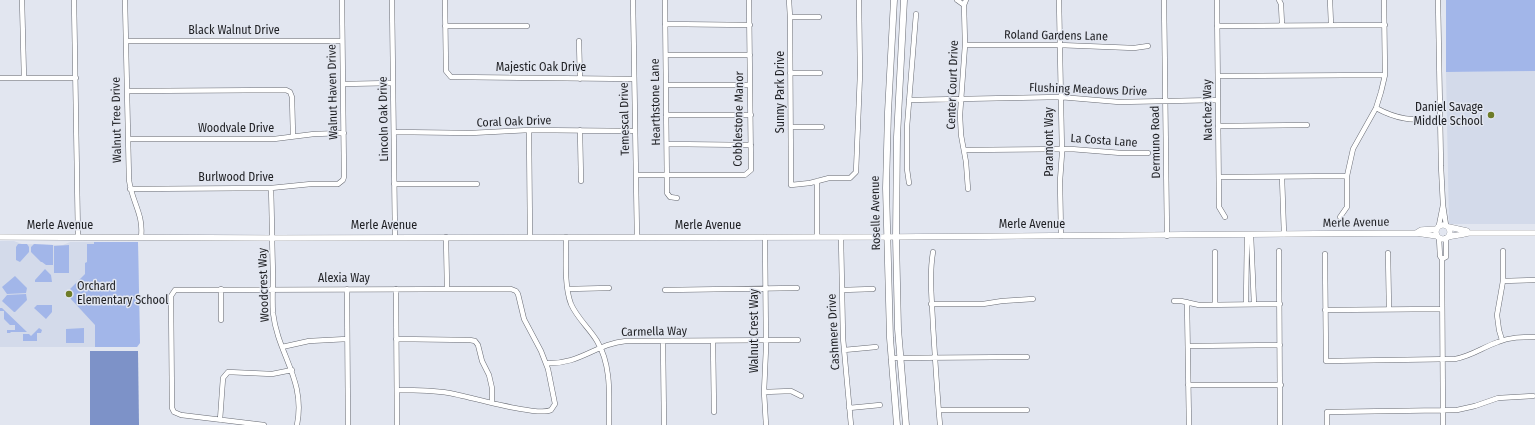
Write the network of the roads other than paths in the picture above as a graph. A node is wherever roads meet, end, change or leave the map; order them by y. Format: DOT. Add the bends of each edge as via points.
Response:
graph roads {
  1 [pos="22,0"];
  2 [pos="74,0"];
  3 [pos="125,0"];
  4 [pos="342,0"];
  5 [pos="392,0"];
  6 [pos="445,0"];
  7 [pos="633,0"];
  8 [pos="665,0"];
  9 [pos="749,0"];
  10 [pos="789,0"];
  11 [pos="859,0"];
  12 [pos="894,0"];
  13 [pos="904,0"];
  14 [pos="957,0"];
  15 [pos="1059,0"];
  16 [pos="1164,0"];
  17 [pos="1217,0"];
  18 [pos="1279,0"];
  19 [pos="1330,0"];
  20 [pos="1384,0"];
  21 [pos="1438,0"];
  22 [pos="965,2"];
  23 [pos="916,14"];
  24 [pos="790,17"];
  25 [pos="819,17"];
  26 [pos="665,24"];
  27 [pos="750,25"];
  28 [pos="1282,25"];
  29 [pos="1331,25"];
  30 [pos="1385,25"];
  31 [pos="445,26"];
  32 [pos="527,26"];
  33 [pos="1217,26"];
  34 [pos="126,41"];
  35 [pos="342,41"];
  36 [pos="579,41"];
  37 [pos="964,45"];
  38 [pos="1059,46"];
  39 [pos="1148,46"];
  40 [pos="666,55"];
  41 [pos="750,56"];
  42 [pos="790,73"];
  43 [pos="820,73"];
  44 [pos="1385,75"];
  45 [pos="1218,76"];
  46 [pos="0,78"];
  47 [pos="24,78"];
  48 [pos="76,78"];
  49 [pos="580,79"];
  50 [pos="634,79"];
  51 [pos="343,84"];
  52 [pos="393,84"];
  53 [pos="666,85"];
  54 [pos="750,85"];
  55 [pos="127,91"];
  56 [pos="1060,97"];
  57 [pos="909,100"];
  58 [pos="961,100"];
  59 [pos="1218,100"];
  60 [pos="1166,101"];
  61 [pos="1376,108"];
  62 [pos="666,115"];
  63 [pos="750,115"];
  64 [pos="1440,120"];
  65 [pos="1307,125"];
  66 [pos="1218,126"];
  67 [pos="791,127"];
  68 [pos="822,128"];
  69 [pos="529,130"];
  70 [pos="580,130"];
  71 [pos="635,131"];
  72 [pos="394,132"];
  73 [pos="344,133"];
  74 [pos="293,136"];
  75 [pos="128,139"];
  76 [pos="667,144"];
  77 [pos="751,145"];
  78 [pos="1062,149"];
  79 [pos="964,150"];
  80 [pos="1148,153"];
  81 [pos="636,175"];
  82 [pos="667,175"];
  83 [pos="1347,176"];
  84 [pos="1219,177"];
  85 [pos="1282,177"];
  86 [pos="581,181"];
  87 [pos="817,181"];
  88 [pos="341,182"];
  89 [pos="909,183"];
  90 [pos="394,184"];
  91 [pos="477,184"];
  92 [pos="130,188"];
  93 [pos="271,188"];
  94 [pos="968,189"];
  95 [pos="677,198"];
  96 [pos="1340,217"];
  97 [pos="1225,218"];
  98 [pos="1443,227"];
  99 [pos="1535,232"];
  100 [pos="1416,233"];
  101 [pos="1469,233"];
  102 [pos="1284,234"];
  103 [pos="1249,235"];
  104 [pos="1061,236"];
  105 [pos="1167,236"];
  106 [pos="0,237"];
  107 [pos="78,237"];
  108 [pos="395,237"];
  109 [pos="446,237"];
  110 [pos="530,237"];
  111 [pos="566,237"];
  112 [pos="637,237"];
  113 [pos="764,237"];
  114 [pos="817,237"];
  115 [pos="841,237"];
  116 [pos="887,237"];
  117 [pos="896,237"];
  118 [pos="1438,237"];
  119 [pos="141,238"];
  120 [pos="272,238"];
  121 [pos="1447,238"];
  122 [pos="1279,251"];
  123 [pos="1503,251"];
  124 [pos="933,252"];
  125 [pos="1215,252"];
  126 [pos="1388,253"];
  127 [pos="1325,254"];
  128 [pos="1442,259"];
  129 [pos="1246,272"];
  130 [pos="1253,272"];
  131 [pos="1245,280"];
  132 [pos="1254,280"];
  133 [pos="1535,280"];
  134 [pos="1503,281"];
  135 [pos="447,288"];
  136 [pos="568,288"];
  137 [pos="609,288"];
  138 [pos="797,288"];
  139 [pos="221,289"];
  140 [pos="273,289"];
  141 [pos="347,289"];
  142 [pos="396,289"];
  143 [pos="765,289"];
  144 [pos="873,289"];
  145 [pos="665,290"];
  146 [pos="842,290"];
  147 [pos="1033,300"];
  148 [pos="1174,301"];
  149 [pos="1187,302"];
  150 [pos="931,304"];
  151 [pos="1246,304"];
  152 [pos="1254,304"];
  153 [pos="1280,304"];
  154 [pos="1215,305"];
  155 [pos="1389,309"];
  156 [pos="1442,309"];
  157 [pos="1326,310"];
  158 [pos="221,320"];
  159 [pos="1535,337"];
  160 [pos="347,339"];
  161 [pos="396,339"];
  162 [pos="798,340"];
  163 [pos="1502,340"];
  164 [pos="663,341"];
  165 [pos="713,341"];
  166 [pos="766,341"];
  167 [pos="1280,345"];
  168 [pos="1188,346"];
  169 [pos="282,347"];
  170 [pos="876,347"];
  171 [pos="601,348"];
  172 [pos="844,350"];
  173 [pos="934,357"];
  174 [pos="1027,357"];
  175 [pos="891,358"];
  176 [pos="900,358"];
  177 [pos="1442,359"];
  178 [pos="546,362"];
  179 [pos="292,370"];
  180 [pos="1188,385"];
  181 [pos="1281,385"];
  182 [pos="397,390"];
  183 [pos="764,392"];
  184 [pos="801,396"];
  185 [pos="1533,396"];
  186 [pos="492,402"];
  187 [pos="880,405"];
  188 [pos="849,408"];
  189 [pos="939,410"];
  190 [pos="1027,410"];
  191 [pos="1443,410"];
  192 [pos="714,412"];
  193 [pos="220,420"];
  194 [pos="264,425"];
  195 [pos="297,425"];
  196 [pos="348,425"];
  197 [pos="397,425"];
  198 [pos="609,425"];
  199 [pos="664,425"];
  200 [pos="766,425"];
  201 [pos="851,425"];
  202 [pos="897,425"];
  203 [pos="906,425"];
  204 [pos="940,425"];
  205 [pos="1189,425"];
  206 [pos="1280,425"];
  207 [pos="1327,425"];
  208 [pos="1443,425"];
  1 -- 47 [label="street"];
  2 -- 48 [label="street"];
  3 -- 34 [label="street, Walnut Tree Drive"];
  4 -- 35 [label="street, Walnut Haven Drive"];
  5 -- 52 [label="street, Lincoln Oak Drive"];
  6 -- 31 [label="street"];
  7 -- 50 [label="street, Temescal Drive"];
  8 -- 26 [label="street, Hearthstone Lane"];
  9 -- 27 [label="street, Cobblestone Manor"];
  10 -- 24 [label="street, Sunny Park Drive"];
  11 -- 87 [label="street" via="857,170 850,178"];
  12 -- 116 [label="main road, Roselle Avenue" via="887,142"];
  13 -- 117 [label="main road, Roselle Avenue" via="897,137"];
  14 -- 22 [label="street, Center Court Drive"];
  15 -- 38 [label="street, Paramont Way"];
  16 -- 60 [label="street, Dermuno Road"];
  17 -- 33 [label="street, Natchez Way"];
  18 -- 28 [label="street"];
  19 -- 29 [label="street"];
  20 -- 30 [label="street"];
  21 -- 64 [label="street"];
  22 -- 37 [label="street, Center Court Drive"];
  23 -- 57 [label="street"];
  24 -- 25 [label="street"];
  24 -- 42 [label="street, Sunny Park Drive"];
  26 -- 27 [label="street"];
  26 -- 40 [label="street, Hearthstone Lane"];
  27 -- 41 [label="street, Cobblestone Manor"];
  28 -- 29 [label="street"];
  28 -- 33 [label="street"];
  29 -- 30 [label="street"];
  30 -- 44 [label="street"];
  31 -- 32 [label="street"];
  31 -- 49 [label="street, Majestic Oak Drive" via="446,72 453,78"];
  33 -- 45 [label="street, Natchez Way"];
  34 -- 35 [label="street, Black Walnut Drive"];
  34 -- 55 [label="street, Walnut Tree Drive"];
  35 -- 51 [label="street, Walnut Haven Drive"];
  36 -- 49 [label="street"];
  37 -- 38 [label="street, Roland Gardens Lane"];
  37 -- 58 [label="street, Center Court Drive"];
  38 -- 39 [label="street, Roland Gardens Lane"];
  38 -- 56 [label="street, Paramont Way"];
  40 -- 41 [label="street"];
  40 -- 53 [label="street, Hearthstone Lane"];
  41 -- 54 [label="street, Cobblestone Manor"];
  42 -- 43 [label="street"];
  42 -- 67 [label="street, Sunny Park Drive"];
  44 -- 45 [label="street"];
  44 -- 61 [label="street"];
  45 -- 59 [label="street, Natchez Way"];
  46 -- 47 [label="street"];
  47 -- 48 [label="street"];
  48 -- 107 [label="street"];
  49 -- 50 [label="street, Majestic Oak Drive"];
  50 -- 71 [label="street, Temescal Drive"];
  51 -- 52 [label="street"];
  51 -- 73 [label="street, Walnut Haven Drive"];
  52 -- 72 [label="street, Lincoln Oak Drive"];
  53 -- 54 [label="street"];
  53 -- 62 [label="street, Hearthstone Lane"];
  54 -- 63 [label="street, Cobblestone Manor"];
  55 -- 74 [label="street" via="286,90 292,97"];
  55 -- 75 [label="street, Walnut Tree Drive"];
  56 -- 58 [label="street, Flushing Meadows Drive"];
  56 -- 60 [label="street, Flushing Meadows Drive" via="1119,102"];
  56 -- 78 [label="street, Paramont Way"];
  57 -- 58 [label="street, Flushing Meadows Drive"];
  57 -- 89 [label="street" via="906,128"];
  58 -- 79 [label="street, Center Court Drive" via="960,124"];
  59 -- 60 [label="street, Flushing Meadows Drive"];
  59 -- 66 [label="street, Natchez Way"];
  60 -- 105 [label="street, Dermuno Road"];
  61 -- 64 [label="street" via="1389,116 1405,120"];
  61 -- 83 [label="street" via="1353,149"];
  62 -- 63 [label="street"];
  62 -- 76 [label="street, Hearthstone Lane"];
  63 -- 77 [label="street, Cobblestone Manor"];
  64 -- 98 [label="street"];
  65 -- 66 [label="street"];
  66 -- 84 [label="street, Natchez Way"];
  67 -- 68 [label="street"];
  67 -- 87 [label="street, Sunny Park Drive" via="791,185"];
  69 -- 70 [label="street, Coral Oak Drive"];
  69 -- 72 [label="street, Coral Oak Drive" via="471,133"];
  69 -- 110 [label="street"];
  70 -- 71 [label="street, Coral Oak Drive"];
  70 -- 86 [label="street"];
  71 -- 81 [label="street, Temescal Drive"];
  72 -- 90 [label="street, Lincoln Oak Drive"];
  73 -- 74 [label="street, Woodvale Drive"];
  73 -- 88 [label="street, Walnut Haven Drive" via="344,177"];
  74 -- 75 [label="street, Woodvale Drive" via="274,139"];
  75 -- 92 [label="street, Walnut Tree Drive"];
  76 -- 77 [label="street"];
  76 -- 82 [label="street, Hearthstone Lane"];
  77 -- 82 [label="street, Cobblestone Manor" via="751,168 748,174"];
  78 -- 79 [label="street, La Costa Lane"];
  78 -- 80 [label="street, La Costa Lane"];
  78 -- 104 [label="street, Paramont Way"];
  79 -- 94 [label="street, Center Court Drive"];
  81 -- 82 [label="street, Cobblestone Manor"];
  81 -- 112 [label="street, Temescal Drive"];
  82 -- 95 [label="street, Hearthstone Lane" via="668,194 672,198"];
  83 -- 85 [label="street"];
  83 -- 96 [label="street" via="1347,207"];
  84 -- 85 [label="street"];
  84 -- 97 [label="street, Natchez Way" via="1219,207"];
  85 -- 102 [label="street"];
  87 -- 114 [label="street"];
  88 -- 93 [label="street, Burlwood Drive"];
  90 -- 91 [label="street"];
  90 -- 108 [label="street, Lincoln Oak Drive"];
  92 -- 93 [label="street, Burlwood Drive"];
  92 -- 119 [label="street, Walnut Tree Drive" via="141,217"];
  93 -- 120 [label="street, Woodcrest Way"];
  98 -- 100 [label="street, Merle Avenue"];
  98 -- 101 [label="street, Merle Avenue"];
  98 -- 118 [label="street"];
  98 -- 121 [label="street" via="1450,232"];
  99 -- 101 [label="street, Merle Avenue"];
  100 -- 102 [label="street, Merle Avenue"];
  100 -- 118 [label="street, Merle Avenue"];
  101 -- 121 [label="street, Merle Avenue"];
  102 -- 103 [label="street, Merle Avenue"];
  103 -- 105 [label="street, Merle Avenue"];
  103 -- 129 [label="street"];
  103 -- 130 [label="street"];
  104 -- 105 [label="street, Merle Avenue"];
  104 -- 117 [label="street, Merle Avenue"];
  106 -- 107 [label="street, Merle Avenue"];
  107 -- 119 [label="street, Merle Avenue"];
  108 -- 109 [label="street, Merle Avenue"];
  108 -- 120 [label="street, Merle Avenue"];
  109 -- 110 [label="street, Merle Avenue"];
  109 -- 135 [label="street"];
  110 -- 111 [label="street, Merle Avenue"];
  111 -- 112 [label="street, Merle Avenue"];
  111 -- 136 [label="street"];
  112 -- 113 [label="street, Merle Avenue"];
  113 -- 114 [label="street, Merle Avenue"];
  113 -- 143 [label="street, Walnut Crest Way"];
  114 -- 115 [label="street, Merle Avenue"];
  115 -- 116 [label="street, Merle Avenue"];
  115 -- 146 [label="street, Cashmere Drive"];
  116 -- 117 [label="street, Merle Avenue"];
  116 -- 175 [label="main road, Roselle Avenue"];
  117 -- 176 [label="main road, Roselle Avenue" via="896,303"];
  118 -- 121 [label="street, Merle Avenue"];
  118 -- 128 [label="street"];
  119 -- 120 [label="street, Merle Avenue"];
  120 -- 140 [label="street, Woodcrest Way"];
  121 -- 128 [label="street" via="1446,257"];
  122 -- 153 [label="street"];
  123 -- 134 [label="street"];
  124 -- 150 [label="street" via="930,266"];
  125 -- 154 [label="street"];
  126 -- 155 [label="street"];
  127 -- 157 [label="street"];
  128 -- 156 [label="street"];
  129 -- 130 [label="street"];
  129 -- 131 [label="street"];
  130 -- 132 [label="street"];
  131 -- 132 [label="street"];
  131 -- 151 [label="street"];
  132 -- 152 [label="street"];
  133 -- 134 [label="street"];
  134 -- 163 [label="street" via="1497,315"];
  135 -- 142 [label="street, Alexia Way"];
  135 -- 178 [label="street, Alexia Way" via="511,288 516,291 524,319"];
  136 -- 137 [label="street"];
  136 -- 171 [label="street" via="571,304"];
  138 -- 143 [label="street"];
  139 -- 140 [label="street, Alexia Way"];
  139 -- 158 [label="street"];
  139 -- 193 [label="street, Alexia Way" via="177,290 170,296 172,408 181,415"];
  140 -- 141 [label="street, Alexia Way"];
  140 -- 169 [label="street, Woodcrest Way" via="274,320"];
  141 -- 142 [label="street, Alexia Way"];
  141 -- 160 [label="street"];
  142 -- 161 [label="street"];
  143 -- 145 [label="street"];
  143 -- 166 [label="street, Walnut Crest Way"];
  144 -- 146 [label="street"];
  146 -- 172 [label="street, Cashmere Drive"];
  147 -- 150 [label="street" via="983,304"];
  148 -- 149 [label="street"];
  149 -- 154 [label="street"];
  149 -- 168 [label="street"];
  150 -- 173 [label="street"];
  151 -- 152 [label="street"];
  151 -- 154 [label="street"];
  152 -- 153 [label="street"];
  153 -- 167 [label="street"];
  155 -- 156 [label="street"];
  155 -- 157 [label="street"];
  156 -- 177 [label="street"];
  157 -- 177 [label="street" via="1326,361"];
  159 -- 163 [label="street"];
  160 -- 169 [label="street" via="316,340"];
  160 -- 196 [label="street"];
  161 -- 182 [label="street"];
  161 -- 186 [label="street" via="475,341 491,381"];
  162 -- 166 [label="street, Carmella Way"];
  163 -- 177 [label="street" via="1470,356"];
  164 -- 165 [label="street, Carmella Way"];
  164 -- 171 [label="street, Carmella Way" via="626,341"];
  164 -- 199 [label="street"];
  165 -- 166 [label="street, Carmella Way"];
  165 -- 192 [label="street"];
  166 -- 183 [label="street, Walnut Crest Way"];
  167 -- 168 [label="street"];
  167 -- 181 [label="street"];
  168 -- 180 [label="street"];
  169 -- 179 [label="street, Woodcrest Way"];
  170 -- 172 [label="street"];
  171 -- 178 [label="street, Carmella Way" via="569,362"];
  171 -- 198 [label="street" via="608,372"];
  172 -- 188 [label="street, Cashmere Drive"];
  173 -- 174 [label="street"];
  173 -- 176 [label="street"];
  173 -- 189 [label="street"];
  175 -- 176 [label="street"];
  175 -- 202 [label="main road, Roselle Avenue"];
  176 -- 203 [label="main road, Roselle Avenue"];
  177 -- 191 [label="street"];
  178 -- 186 [label="street" via="554,392 555,404 552,409 527,409"];
  179 -- 193 [label="street" via="272,374 226,374 223,378"];
  179 -- 195 [label="street, Woodcrest Way" via="297,388"];
  180 -- 181 [label="street"];
  180 -- 205 [label="street"];
  181 -- 206 [label="street"];
  182 -- 186 [label="street" via="447,392"];
  182 -- 197 [label="street"];
  183 -- 184 [label="street" via="791,391"];
  183 -- 200 [label="street, Walnut Crest Way"];
  185 -- 191 [label="street" via="1498,398 1466,408"];
  187 -- 188 [label="street"];
  188 -- 201 [label="street, Cashmere Drive"];
  189 -- 190 [label="street"];
  189 -- 204 [label="street"];
  191 -- 207 [label="street" via="1327,412"];
  191 -- 208 [label="street"];
  193 -- 194 [label="street"];
}
